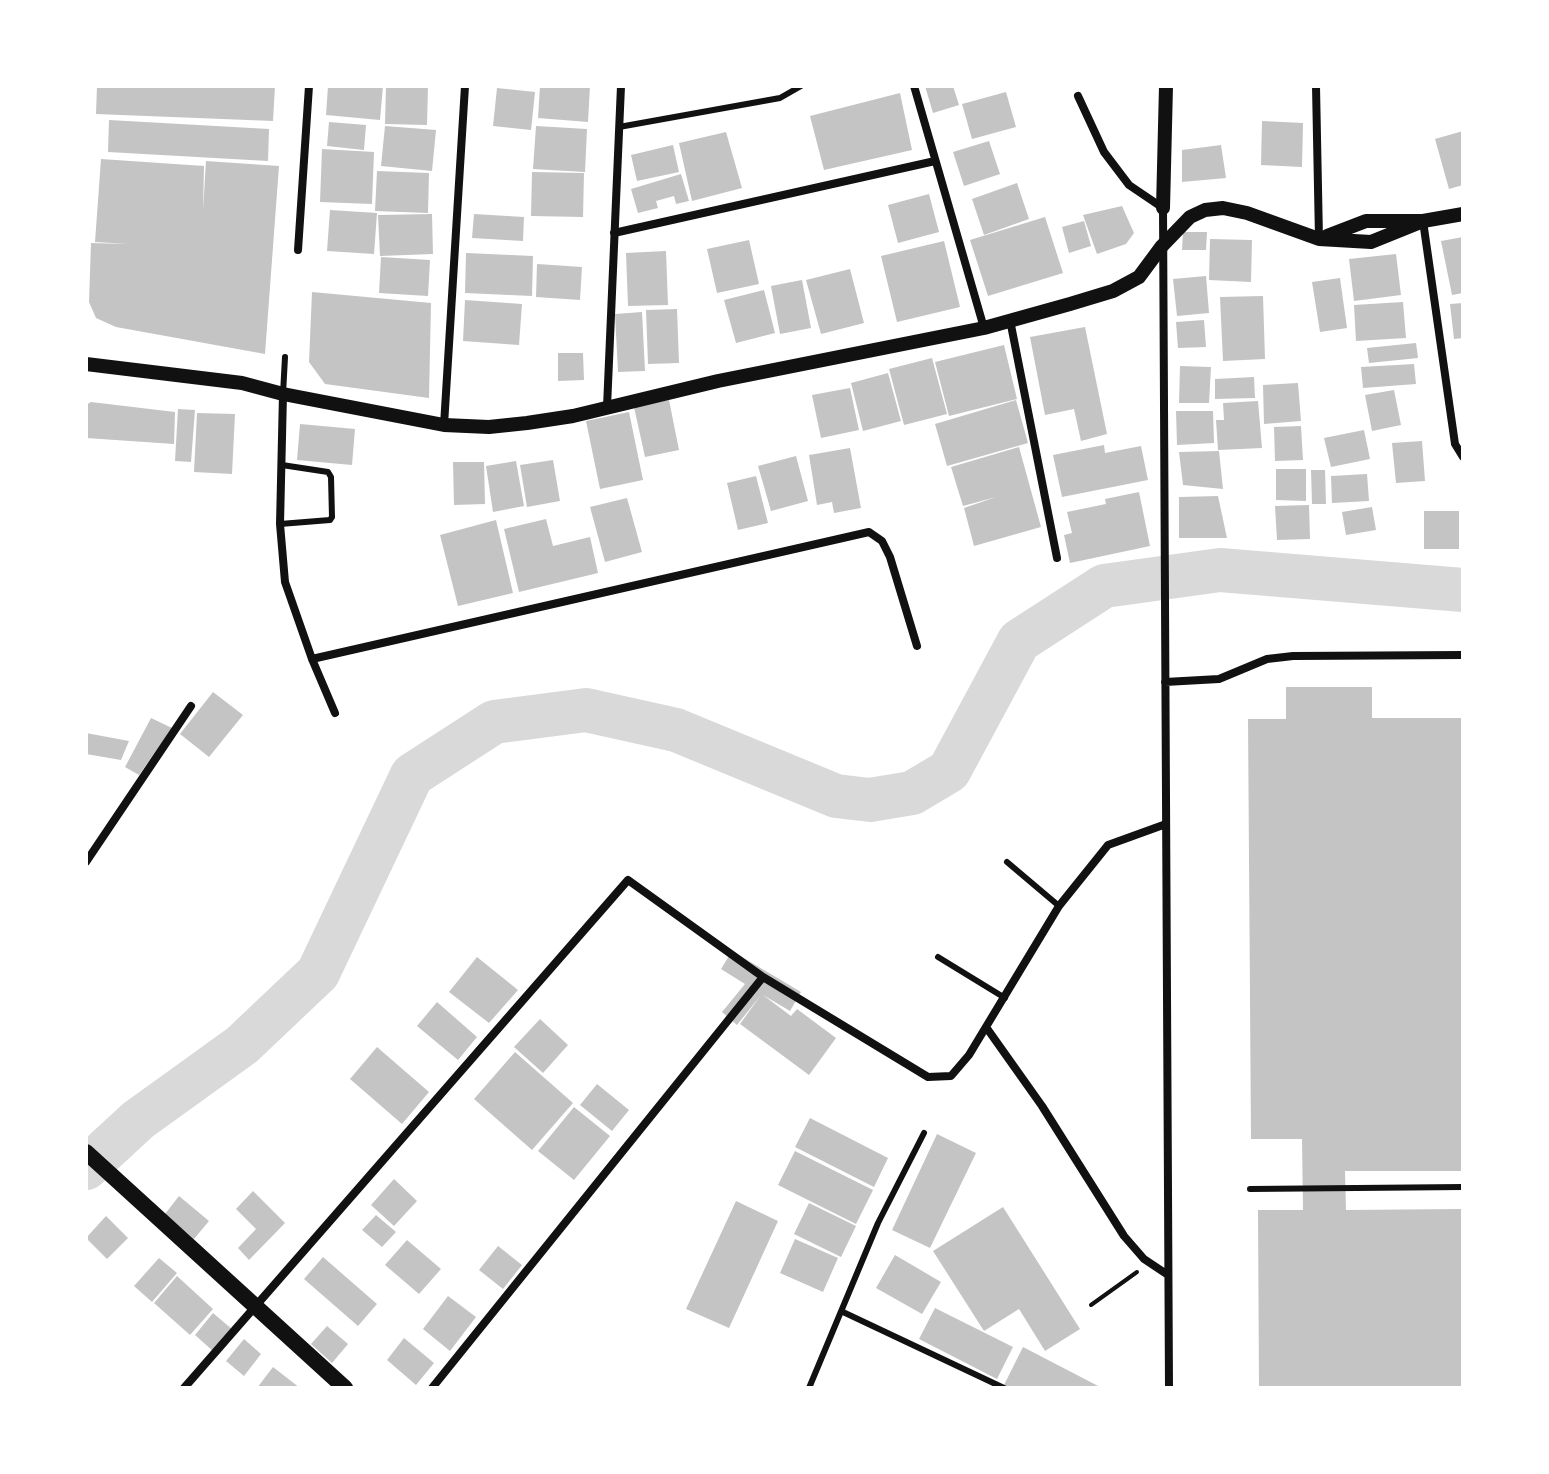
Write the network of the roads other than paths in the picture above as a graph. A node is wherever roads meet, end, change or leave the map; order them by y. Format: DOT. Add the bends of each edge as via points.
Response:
graph roads {
  1 [pos="309,86"];
  2 [pos="465,86"];
  3 [pos="621,86"];
  4 [pos="801,86"];
  5 [pos="914,86"];
  6 [pos="1166,86"];
  7 [pos="1316,86"];
  8 [pos="1078,96"];
  9 [pos="619,127"];
  10 [pos="935,161"];
  11 [pos="1163,208"];
  12 [pos="1463,214"];
  13 [pos="1423,221"];
  14 [pos="614,233"];
  15 [pos="1319,239"];
  16 [pos="1162,246"];
  17 [pos="298,250"];
  18 [pos="1010,320"];
  19 [pos="984,328"];
  20 [pos="285,357"];
  21 [pos="86,364"];
  22 [pos="283,394"];
  23 [pos="607,407"];
  24 [pos="444,425"];
  25 [pos="1463,457"];
  26 [pos="282,465"];
  27 [pos="280,524"];
  28 [pos="1057,558"];
  29 [pos="917,646"];
  30 [pos="1463,655"];
  31 [pos="312,659"];
  32 [pos="1165,682"];
  33 [pos="191,706"];
  34 [pos="335,713"];
  35 [pos="1166,824"];
  36 [pos="86,862"];
  37 [pos="1007,862"];
  38 [pos="1059,906"];
  39 [pos="938,957"];
  40 [pos="763,977"];
  41 [pos="1005,998"];
  42 [pos="986,1027"];
  43 [pos="924,1133"];
  44 [pos="86,1152"];
  45 [pos="1463,1187"];
  46 [pos="1250,1189"];
  47 [pos="1168,1275"];
  48 [pos="255,1307"];
  49 [pos="843,1312"];
  50 [pos="341,1387"];
  51 [pos="184,1388"];
  52 [pos="432,1388"];
  53 [pos="809,1388"];
  54 [pos="1004,1388"];
  55 [pos="1169,1388"];
  1 -- 17 [label="street"];
  2 -- 24 [label="street"];
  3 -- 9 [label="street"];
  4 -- 9 [label="lane" via="780,98"];
  5 -- 10 [label="street"];
  6 -- 11 [label="street"];
  7 -- 15 [label="street"];
  8 -- 11 [label="street" via="1104,152 1129,185"];
  9 -- 14 [label="street"];
  10 -- 14 [label="street"];
  10 -- 19 [label="street"];
  11 -- 16 [label="street"];
  12 -- 13 [label="street"];
  13 -- 15 [label="street" via="1371,242"];
  13 -- 25 [label="street" via="1455,444"];
  14 -- 23 [label="street"];
  15 -- 16 [label="street" via="1223,208 1190,217"];
  16 -- 18 [label="street" via="1139,277 1113,291"];
  16 -- 32 [label="street"];
  18 -- 19 [label="street"];
  18 -- 28 [label="street"];
  19 -- 23 [label="street"];
  20 -- 22 [label="lane"];
  21 -- 22 [label="street" via="242,383"];
  22 -- 24 [label="street"];
  22 -- 26 [label="street"];
  23 -- 24 [label="street" via="527,423"];
  26 -- 27 [label="street"];
  26 -- 27 [label="lane" via="328,472 332,517"];
  27 -- 31 [label="street" via="285,582"];
  29 -- 31 [label="street" via="890,557 882,541 869,532"];
  30 -- 32 [label="street" via="1293,656 1267,659 1219,679"];
  31 -- 34 [label="street"];
  32 -- 35 [label="street"];
  33 -- 36 [label="street"];
  35 -- 38 [label="street" via="1108,845"];
  35 -- 47 [label="street"];
  37 -- 38 [label="lane"];
  38 -- 41 [label="street"];
  39 -- 41 [label="lane"];
  40 -- 42 [label="street" via="928,1077 951,1076"];
  40 -- 48 [label="street" via="628,880"];
  40 -- 52 [label="street"];
  41 -- 42 [label="street"];
  42 -- 47 [label="street" via="1124,1236"];
  43 -- 49 [label="lane" via="873,1233"];
  44 -- 48 [label="main road"];
  45 -- 46 [label="lane"];
  47 -- 55 [label="street"];
  48 -- 50 [label="main road"];
  48 -- 51 [label="street"];
  49 -- 53 [label="lane"];
  49 -- 54 [label="lane"];
}
